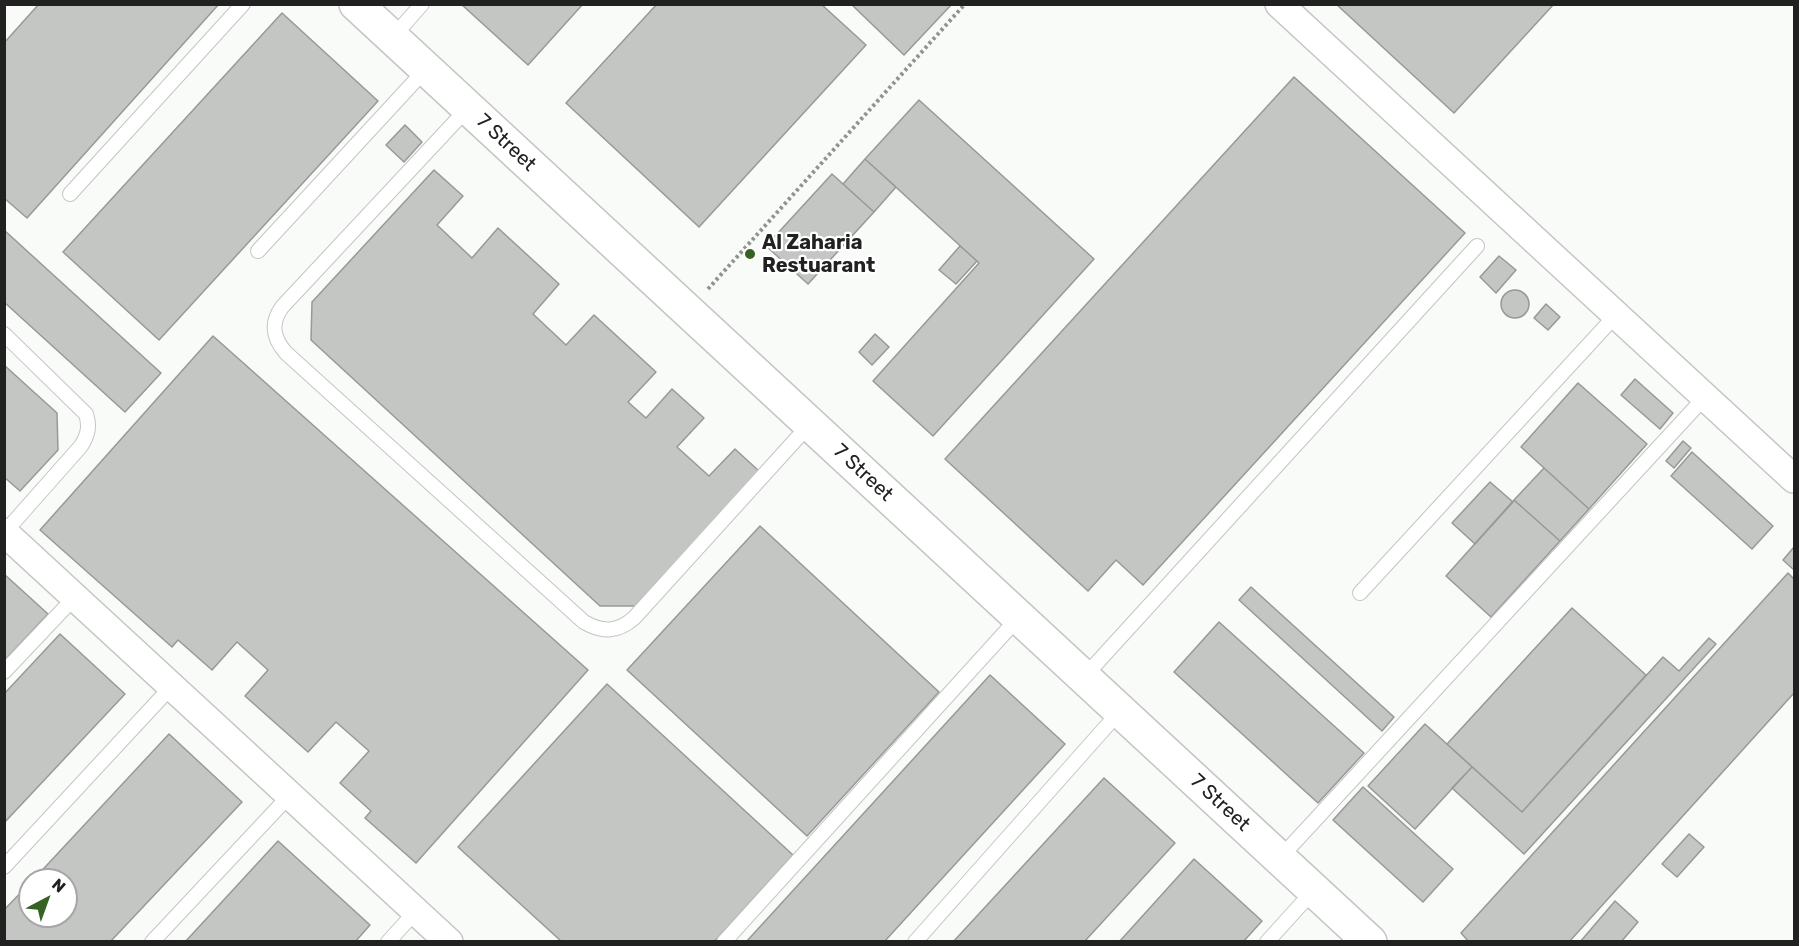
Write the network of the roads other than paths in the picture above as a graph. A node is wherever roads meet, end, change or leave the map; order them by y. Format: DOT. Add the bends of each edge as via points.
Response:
graph roads {
  1 [pos="243,4"];
  2 [pos="356,4"];
  3 [pos="422,4"];
  4 [pos="1278,4"];
  5 [pos="392,38"];
  6 [pos="426,69"];
  7 [pos="468,108"];
  8 [pos="70,194"];
  9 [pos="1477,246"];
  10 [pos="258,251"];
  11 [pos="1616,315"];
  12 [pos="4,334"];
  13 [pos="1705,397"];
  14 [pos="810,424"];
  15 [pos="1794,479"];
  16 [pos="5,532"];
  17 [pos="1360,593"];
  18 [pos="75,597"];
  19 [pos="1019,618"];
  20 [pos="4,672"];
  21 [pos="1084,677"];
  22 [pos="172,686"];
  23 [pos="1120,711"];
  24 [pos="290,795"];
  25 [pos="1280,858"];
  26 [pos="4,867"];
  27 [pos="1314,890"];
  28 [pos="416,911"];
  29 [pos="152,942"];
  30 [pos="388,942"];
  31 [pos="449,942"];
  32 [pos="724,942"];
  33 [pos="915,942"];
  34 [pos="1268,942"];
  35 [pos="1370,942"];
  1 -- 8 [label="lane"];
  2 -- 5 [label="street, 7 Street"];
  3 -- 5 [label="lane"];
  4 -- 11 [label="street"];
  5 -- 6 [label="street, 7 Street"];
  6 -- 7 [label="street, 7 Street"];
  6 -- 10 [label="lane"];
  7 -- 14 [label="street, 7 Street"];
  7 -- 14 [label="lane" via="282,307 277,314 275,333 286,352 584,622 602,630 620,628 634,618"];
  9 -- 21 [label="lane"];
  11 -- 13 [label="street"];
  11 -- 17 [label="lane"];
  12 -- 16 [label="lane" via="86,414 89,422 81,446"];
  13 -- 15 [label="street"];
  13 -- 25 [label="lane"];
  14 -- 19 [label="street, 7 Street"];
  16 -- 18 [label="street"];
  18 -- 20 [label="lane"];
  18 -- 22 [label="street"];
  19 -- 21 [label="street, 7 Street"];
  19 -- 32 [label="lane"];
  21 -- 23 [label="street, 7 Street"];
  22 -- 24 [label="street"];
  22 -- 26 [label="lane"];
  23 -- 25 [label="street, 7 Street"];
  23 -- 33 [label="lane"];
  24 -- 28 [label="street"];
  24 -- 29 [label="lane"];
  25 -- 27 [label="street, 7 Street"];
  27 -- 34 [label="lane"];
  27 -- 35 [label="street, 7 Street"];
  28 -- 30 [label="lane"];
  28 -- 31 [label="street"];
}
